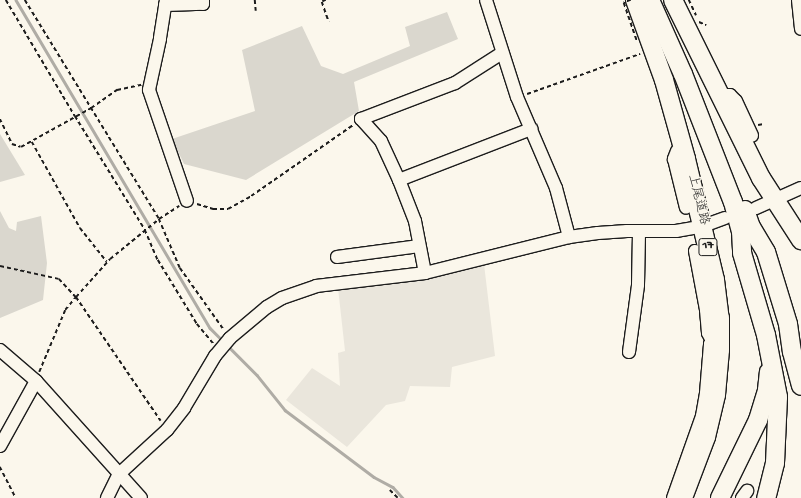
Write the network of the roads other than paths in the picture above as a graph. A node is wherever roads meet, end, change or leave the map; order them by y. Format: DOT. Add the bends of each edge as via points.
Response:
graph roads {
  1 [pos="203,0"];
  2 [pos="486,0"];
  3 [pos="628,0"];
  4 [pos="635,0"];
  5 [pos="650,0"];
  6 [pos="658,0"];
  7 [pos="673,0"];
  8 [pos="682,0"];
  9 [pos="798,0"];
  10 [pos="165,3"];
  11 [pos="801,29"];
  12 [pos="502,53"];
  13 [pos="726,100"];
  14 [pos="751,128"];
  15 [pos="531,129"];
  16 [pos="681,155"];
  17 [pos="399,180"];
  18 [pos="801,188"];
  19 [pos="776,200"];
  20 [pos="187,201"];
  21 [pos="686,208"];
  22 [pos="756,208"];
  23 [pos="725,218"];
  24 [pos="703,226"];
  25 [pos="639,231"];
  26 [pos="569,238"];
  27 [pos="801,240"];
  28 [pos="419,246"];
  29 [pos="695,251"];
  30 [pos="337,257"];
  31 [pos="424,273"];
  32 [pos="716,335"];
  33 [pos="0,350"];
  34 [pos="629,352"];
  35 [pos="796,359"];
  36 [pos="770,360"];
  37 [pos="36,381"];
  38 [pos="801,386"];
  39 [pos="0,446"];
  40 [pos="118,475"];
  41 [pos="107,498"];
  42 [pos="141,498"];
  43 [pos="673,498"];
  44 [pos="683,498"];
  45 [pos="720,498"];
  46 [pos="766,498"];
  1 -- 10 [label="street" via="203,4"];
  2 -- 12 [label="street"];
  3 -- 16 [label="street" via="648,51 673,146"];
  4 -- 16 [label="highway, 上尾道路 / 17" via="664,80"];
  5 -- 36 [label="highway" via="733,202 741,231 742,253 766,335"];
  6 -- 35 [label="highway" via="705,106 751,227 766,252"];
  7 -- 13 [label="highway"];
  8 -- 13 [label="street" via="726,90"];
  9 -- 11 [label="street"];
  10 -- 20 [label="street" via="149,90"];
  12 -- 15 [label="street"];
  12 -- 17 [label="street" via="455,83 361,119 380,141"];
  13 -- 14 [label="street" via="730,95 736,101"];
  13 -- 19 [label="highway" via="761,178"];
  15 -- 17 [label="street"];
  15 -- 26 [label="street" via="556,188"];
  16 -- 21 [label="street" via="674,159"];
  16 -- 24 [label="highway, 上尾道路 / 17"];
  17 -- 28 [label="street" via="415,221"];
  18 -- 19 [label="street"];
  19 -- 22 [label="street"];
  19 -- 27 [label="highway"];
  23 -- 24 [label="street"];
  24 -- 25 [label="street" via="676,231"];
  24 -- 32 [label="highway, 上尾道路 / 17" via="715,280"];
  25 -- 26 [label="street" via="598,233"];
  25 -- 34 [label="street" via="638,285"];
  26 -- 31 [label="street"];
  28 -- 30 [label="street"];
  28 -- 31 [label="street"];
  29 -- 32 [label="street" via="708,333"];
  31 -- 40 [label="street" via="316,286 282,298 267,307 230,338 167,430"];
  32 -- 43 [label="street" via="710,344 702,416"];
  32 -- 44 [label="highway, 上尾道路 / 17" via="719,373 711,417"];
  33 -- 37 [label="street"];
  35 -- 38 [label="highway"];
  36 -- 45 [label="highway" via="767,390 758,420"];
  36 -- 46 [label="highway" via="778,397 778,434 775,463"];
  37 -- 39 [label="street"];
  37 -- 40 [label="street"];
  40 -- 41 [label="street"];
  40 -- 42 [label="street"];
}
